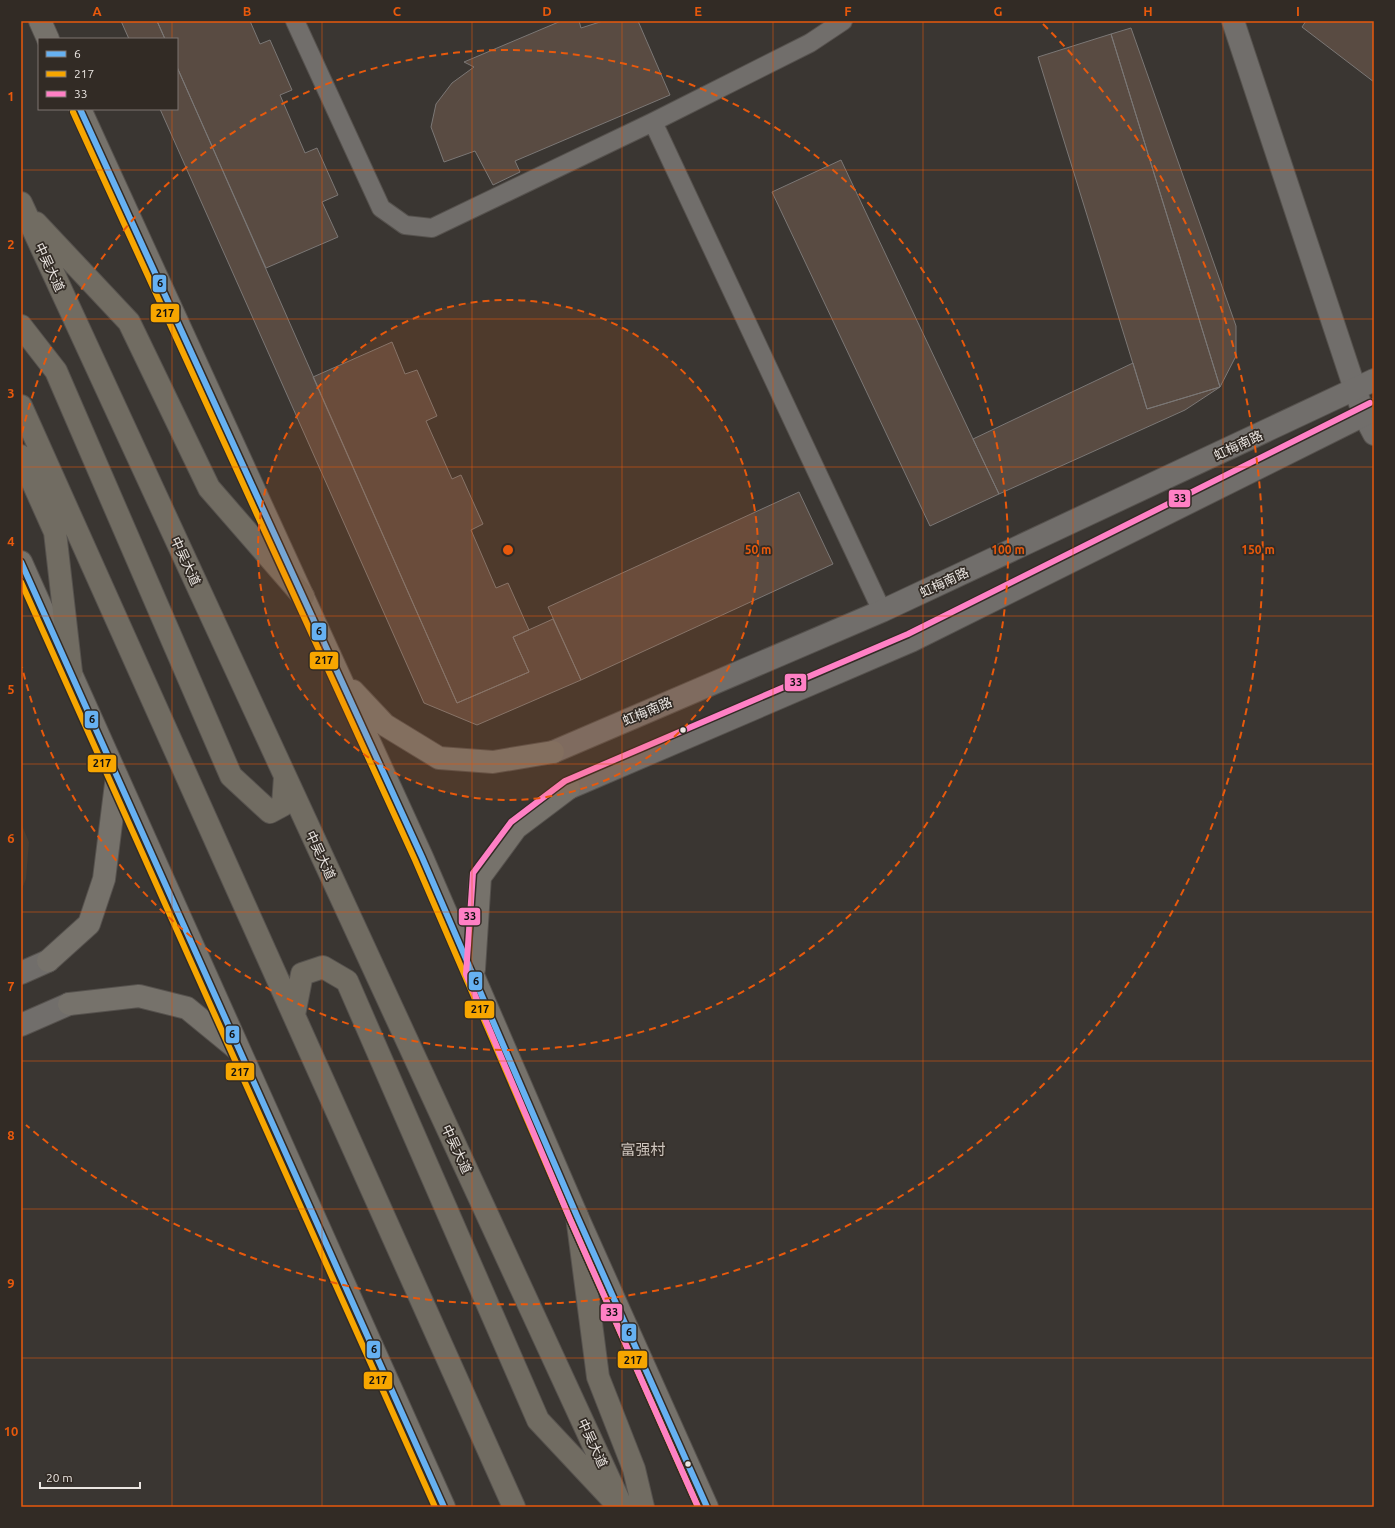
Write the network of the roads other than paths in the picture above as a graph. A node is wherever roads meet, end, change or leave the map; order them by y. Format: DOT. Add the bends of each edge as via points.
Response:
graph roads {
  1 [pos="40,21"];
  2 [pos="295,21"];
  3 [pos="843,21"];
  4 [pos="1233,21"];
  5 [pos="48,38"];
  6 [pos="80,110"];
  7 [pos="653,122"];
  8 [pos="22,206"];
  9 [pos="21,326"];
  10 [pos="1365,384"];
  11 [pos="21,406"];
  12 [pos="1369,412"];
  13 [pos="1374,434"];
  14 [pos="21,456"];
  15 [pos="21,562"];
  16 [pos="303,596"];
  17 [pos="882,611"];
  18 [pos="71,672"];
  19 [pos="341,678"];
  20 [pos="553,752"];
  21 [pos="117,776"];
  22 [pos="285,777"];
  23 [pos="569,788"];
  24 [pos="48,961"];
  25 [pos="474,972"];
  26 [pos="21,973"];
  27 [pos="69,1004"];
  28 [pos="294,1015"];
  29 [pos="21,1025"];
  30 [pos="240,1052"];
  31 [pos="577,1216"];
  32 [pos="502,1479"];
  33 [pos="444,1507"];
  34 [pos="514,1507"];
  35 [pos="519,1507"];
  36 [pos="619,1507"];
  37 [pos="622,1507"];
  38 [pos="644,1507"];
  39 [pos="707,1507"];
  1 -- 5 [label="main road"];
  2 -- 7 [label="lane" via="381,208 405,225 432,228"];
  3 -- 7 [label="lane" via="810,43"];
  4 -- 10 [label="street"];
  6 -- 16 [label="main road"];
  7 -- 17 [label="lane"];
  8 -- 16 [label="main road" via="129,322 209,488"];
  8 -- 22 [label="main road, 中吴大道"];
  9 -- 22 [label="main road" via="56,371 231,776 270,812 283,805"];
  10 -- 12 [label="street"];
  10 -- 17 [label="street, 虹梅南路"];
  11 -- 28 [label="main road"];
  12 -- 13 [label="street"];
  12 -- 23 [label="street" via="911,641"];
  14 -- 18 [label="main road" via="55,532"];
  15 -- 18 [label="main road"];
  16 -- 19 [label="main road"];
  17 -- 20 [label="street, 虹梅南路"];
  18 -- 21 [label="main road"];
  19 -- 20 [label="main road" via="385,725 439,758 493,762"];
  19 -- 25 [label="main road"];
  21 -- 24 [label="main road" via="104,879 88,924"];
  21 -- 30 [label="main road"];
  22 -- 37 [label="main road, 中吴大道"];
  23 -- 25 [label="main road" via="516,828 480,877"];
  24 -- 26 [label="street"];
  25 -- 31 [label="main road"];
  27 -- 29 [label="street"];
  27 -- 30 [label="main road" via="139,996 187,1008"];
  28 -- 32 [label="main road"];
  28 -- 36 [label="main road" via="302,974 323,967 348,981 538,1420"];
  30 -- 33 [label="main road"];
  31 -- 38 [label="main road" via="598,1377 634,1469"];
  31 -- 39 [label="main road"];
  32 -- 34 [label="main road"];
  32 -- 35 [label="main road"];
}
